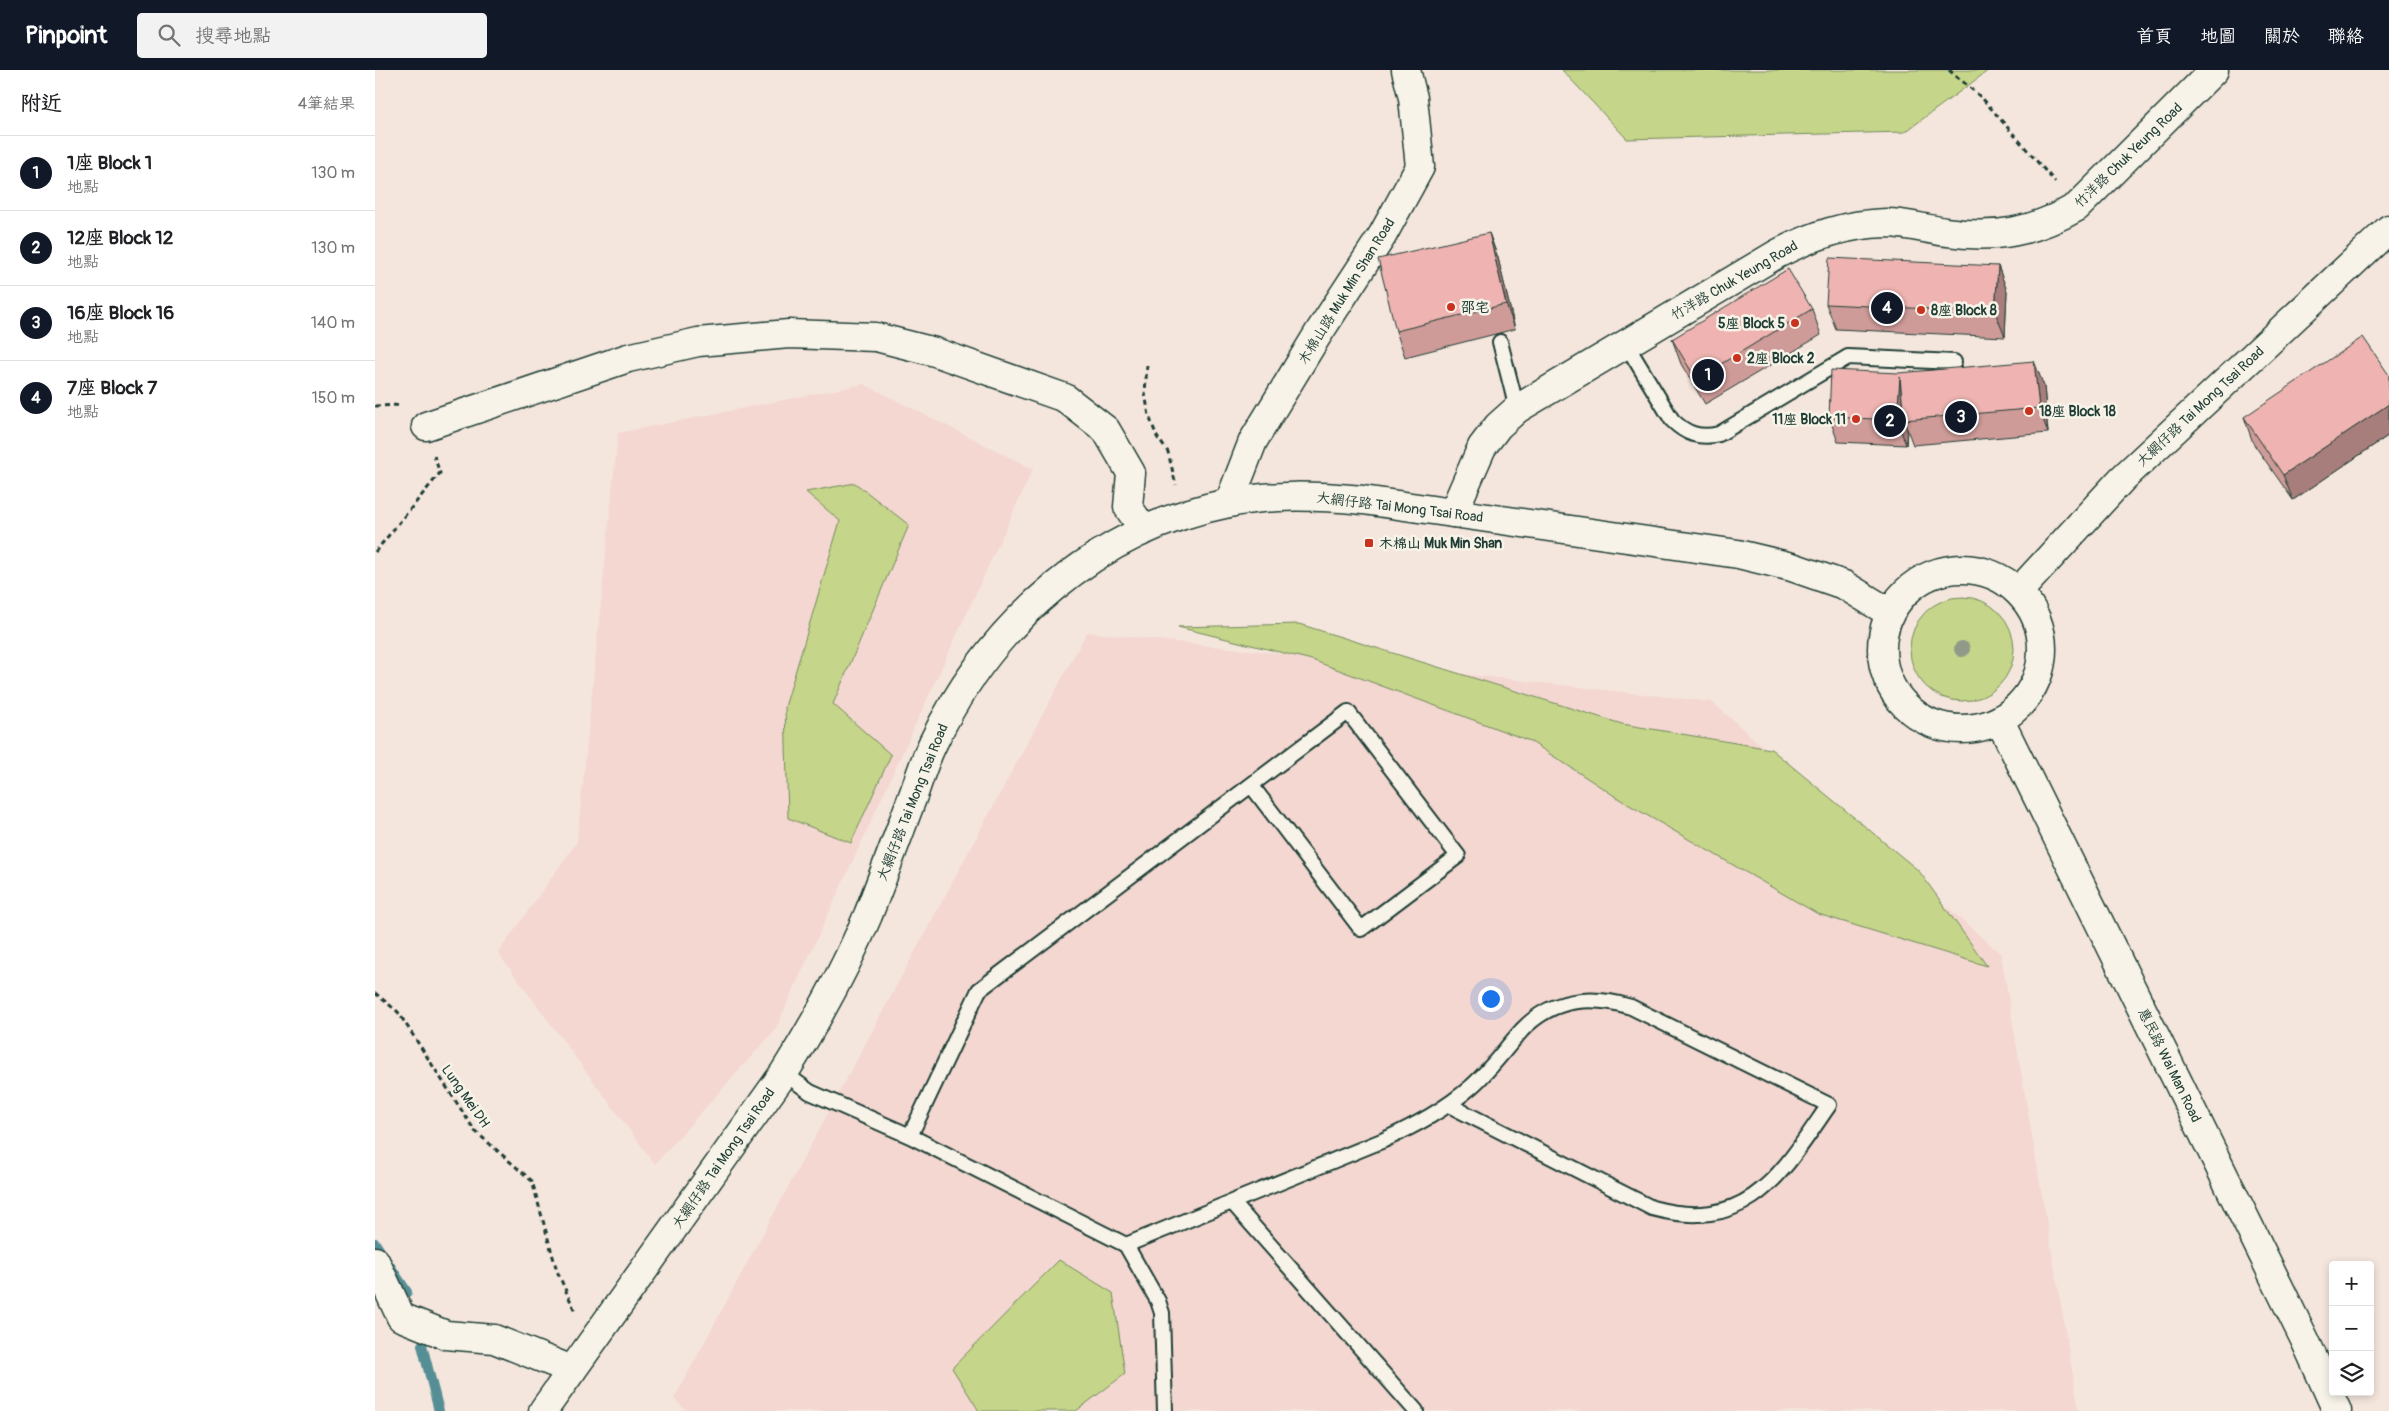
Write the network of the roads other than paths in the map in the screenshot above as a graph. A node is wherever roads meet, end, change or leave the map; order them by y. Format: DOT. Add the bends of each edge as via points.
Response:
graph roads {
  1 [pos="1406,70"];
  2 [pos="2214,70"];
  3 [pos="2389,229"];
  4 [pos="1499,342"];
  5 [pos="1626,344"];
  6 [pos="1954,362"];
  7 [pos="1517,409"];
  8 [pos="426,426"];
  9 [pos="1229,503"];
  10 [pos="1453,513"];
  11 [pos="1144,530"];
  12 [pos="2019,591"];
  13 [pos="1889,613"];
  14 [pos="2000,721"];
  15 [pos="1251,785"];
  16 [pos="784,1073"];
  17 [pos="1449,1105"];
  18 [pos="910,1136"];
  19 [pos="1232,1202"];
  20 [pos="1126,1245"];
  21 [pos="375,1261"];
  22 [pos="572,1370"];
  23 [pos="543,1411"];
  24 [pos="1165,1411"];
  25 [pos="1416,1411"];
  26 [pos="2337,1411"];
  1 -- 9 [label="street, 木棉山路 Muk Min Shan Road" via="1413,98 1420,167 1382,236 1253,441"];
  2 -- 5 [label="street, 竹洋路 Chuk Yeung Road" via="2077,207 2053,221 1999,235 1971,235 1887,223 1830,230 1777,254"];
  3 -- 12 [label="street, 大網仔路 Tai Mong Tsai Road" via="2122,479"];
  4 -- 7 [label="lane"];
  5 -- 6 [label="lane" via="1672,420 1679,428 1698,436 1719,434 1849,357"];
  5 -- 7 [label="street, 竹洋路 Chuk Yeung Road"];
  7 -- 10 [label="street, 竹洋路 Chuk Yeung Road" via="1482,447"];
  8 -- 11 [label="street" via="628,358 698,342 789,334 876,338 935,352 1065,398 1106,430 1131,473 1128,507"];
  9 -- 10 [label="street, 大網仔路 Tai Mong Tsai Road" via="1319,496"];
  9 -- 11 [label="street, 大網仔路 Tai Mong Tsai Road" via="1186,514"];
  10 -- 13 [label="street, 大網仔路 Tai Mong Tsai Road" via="1738,554 1844,585"];
  11 -- 16 [label="street, 大網仔路 Tai Mong Tsai Road" via="1104,550 1067,575 1033,604 975,670 932,744 850,956"];
  12 -- 13 [label="street" via="1998,577 1974,569 1948,570 1925,578 1904,593"];
  12 -- 14 [label="street" via="2034,612 2042,635 2043,661 2035,685 2020,706"];
  13 -- 14 [label="street" via="1882,638 1882,663 1890,687 1906,707 1926,722 1951,729 1976,729"];
  14 -- 26 [label="street, 惠民路 Wai Man Road"];
  15 -- 15 [label="lane" via="1348,712 1458,856 1361,929"];
  15 -- 18 [label="lane" via="979,990"];
  16 -- 18 [label="lane" via="810,1092"];
  16 -- 22 [label="street, 大網仔路 Tai Mong Tsai Road"];
  17 -- 17 [label="lane" via="1492,1068 1522,1030 1537,1017 1553,1007 1592,999 1631,1007 1829,1105 1768,1186 1732,1208 1691,1214 1652,1208"];
  17 -- 19 [label="lane" via="1385,1140"];
  18 -- 20 [label="lane"];
  19 -- 20 [label="lane"];
  19 -- 25 [label="lane"];
  20 -- 24 [label="lane" via="1163,1313"];
  21 -- 22 [label="street" via="401,1317 446,1335 494,1339"];
  22 -- 23 [label="street, 大網仔路 Tai Mong Tsai Road"];
}
